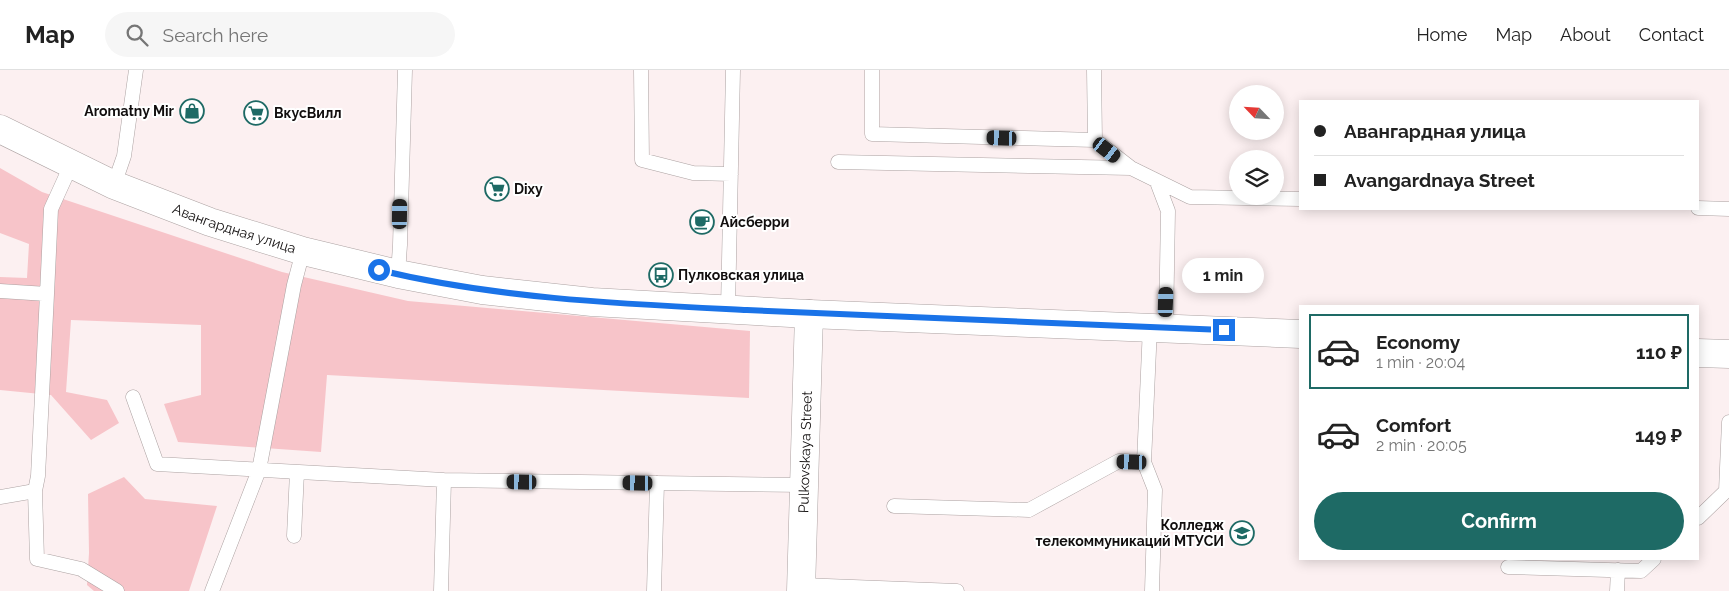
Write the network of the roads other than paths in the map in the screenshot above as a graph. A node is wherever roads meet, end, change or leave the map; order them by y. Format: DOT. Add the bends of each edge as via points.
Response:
graph roads {
  1 [pos="136,70"];
  2 [pos="405,70"];
  3 [pos="641,70"];
  4 [pos="733,70"];
  5 [pos="872,70"];
  6 [pos="1094,70"];
  7 [pos="0,129"];
  8 [pos="1095,140"];
  9 [pos="838,162"];
  10 [pos="71,165"];
  11 [pos="1131,168"];
  12 [pos="731,174"];
  13 [pos="1157,182"];
  14 [pos="114,185"];
  15 [pos="1299,200"];
  16 [pos="1699,208"];
  17 [pos="1729,209"];
  18 [pos="303,251"];
  19 [pos="398,274"];
  20 [pos="0,290"];
  21 [pos="47,294"];
  22 [pos="728,309"];
  23 [pos="810,314"];
  24 [pos="1158,328"];
  25 [pos="1299,334"];
  26 [pos="1699,352"];
  27 [pos="1729,354"];
  28 [pos="133,397"];
  29 [pos="1729,422"];
  30 [pos="1144,462"];
  31 [pos="259,470"];
  32 [pos="297,472"];
  33 [pos="444,480"];
  34 [pos="657,483"];
  35 [pos="804,485"];
  36 [pos="35,491"];
  37 [pos="0,497"];
  38 [pos="894,506"];
  39 [pos="1699,517"];
  40 [pos="294,536"];
  41 [pos="1653,560"];
  42 [pos="1508,567"];
  43 [pos="1618,570"];
  44 [pos="801,588"];
  45 [pos="117,591"];
  46 [pos="212,591"];
  47 [pos="441,591"];
  48 [pos="654,591"];
  49 [pos="956,591"];
  50 [pos="1152,591"];
  51 [pos="1617,591"];
  1 -- 14 [label="lane" via="124,156"];
  2 -- 19 [label="lane"];
  3 -- 12 [label="lane" via="642,160 693,173"];
  4 -- 12 [label="lane"];
  5 -- 8 [label="lane" via="872,134"];
  6 -- 8 [label="lane"];
  7 -- 10 [label="main road, Авангардная улица"];
  8 -- 11 [label="lane"];
  9 -- 11 [label="lane"];
  10 -- 14 [label="main road, Авангардная улица"];
  10 -- 21 [label="lane" via="51,209"];
  11 -- 13 [label="lane"];
  12 -- 22 [label="lane"];
  13 -- 15 [label="lane" via="1190,197"];
  13 -- 24 [label="lane" via="1168,211"];
  14 -- 18 [label="main road, Авангардная улица" via="210,222"];
  16 -- 17 [label="lane"];
  18 -- 19 [label="main road, Авангардная улица"];
  18 -- 31 [label="lane"];
  19 -- 22 [label="main road, Авангардная улица" via="482,290 592,302"];
  20 -- 21 [label="lane"];
  21 -- 36 [label="lane"];
  22 -- 23 [label="main road, Авангардная улица"];
  23 -- 24 [label="main road"];
  23 -- 35 [label="main road, Pulkovskaya Street"];
  24 -- 25 [label="main road"];
  24 -- 30 [label="lane"];
  26 -- 27 [label="main road"];
  28 -- 31 [label="lane" via="157,464"];
  29 -- 39 [label="lane" via="1726,491"];
  30 -- 38 [label="lane" via="1119,461 1029,510"];
  30 -- 50 [label="lane" via="1155,490"];
  31 -- 32 [label="lane"];
  31 -- 46 [label="lane"];
  32 -- 33 [label="lane"];
  32 -- 40 [label="lane"];
  33 -- 34 [label="lane"];
  33 -- 47 [label="lane"];
  34 -- 35 [label="lane"];
  34 -- 48 [label="lane"];
  35 -- 44 [label="main road, Pulkovskaya Street"];
  36 -- 37 [label="lane"];
  36 -- 45 [label="lane" via="37,559 82,569"];
  41 -- 43 [label="lane" via="1641,571"];
  42 -- 43 [label="lane"];
  43 -- 51 [label="lane"];
  44 -- 49 [label="lane"];
}
